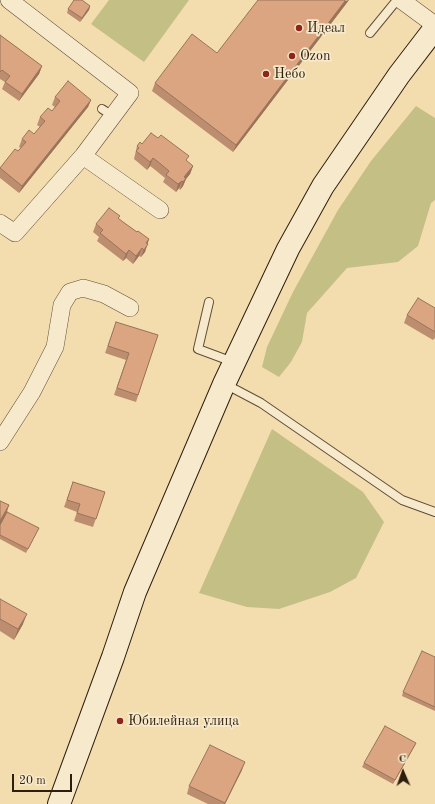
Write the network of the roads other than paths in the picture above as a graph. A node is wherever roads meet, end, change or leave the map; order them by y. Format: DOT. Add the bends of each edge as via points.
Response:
graph roads {
  1 [pos="9,0"];
  2 [pos="397,0"];
  3 [pos="401,0"];
  4 [pos="435,25"];
  5 [pos="435,28"];
  6 [pos="370,33"];
  7 [pos="83,156"];
  8 [pos="160,210"];
  9 [pos="0,223"];
  10 [pos="209,302"];
  11 [pos="130,308"];
  12 [pos="234,362"];
  13 [pos="224,384"];
  14 [pos="0,442"];
  15 [pos="435,512"];
  16 [pos="59,804"];
  1 -- 7 [label="street" via="130,92 107,113"];
  2 -- 6 [label="lane"];
  3 -- 4 [label="street"];
  5 -- 12 [label="main road" via="399,75 323,186 288,249"];
  7 -- 8 [label="street"];
  7 -- 9 [label="street" via="15,233"];
  10 -- 12 [label="lane" via="198,349"];
  11 -- 14 [label="street" via="104,294 83,288 70,292 62,305 55,347 32,392"];
  12 -- 13 [label="main road"];
  13 -- 15 [label="lane" via="261,403 402,500"];
  13 -- 16 [label="main road" via="135,592"];
}
